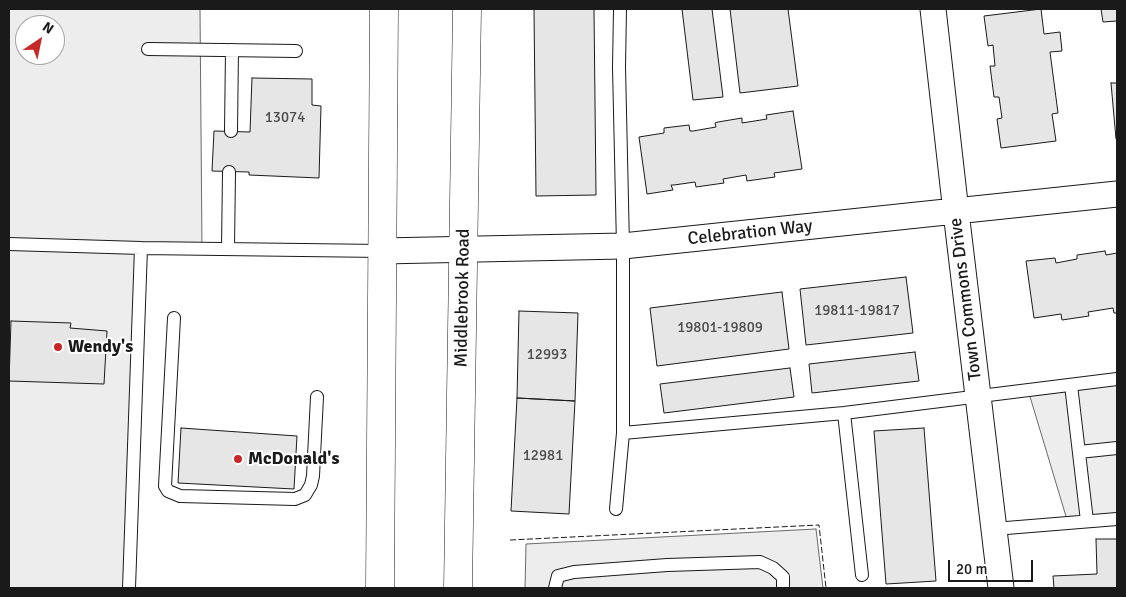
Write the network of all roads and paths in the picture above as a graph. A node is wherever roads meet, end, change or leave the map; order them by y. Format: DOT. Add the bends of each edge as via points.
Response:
graph roads {
  1 [pos="384,9"];
  2 [pos="467,9"];
  3 [pos="620,9"];
  4 [pos="933,9"];
  5 [pos="148,49"];
  6 [pos="232,50"];
  7 [pos="296,51"];
  8 [pos="231,131"];
  9 [pos="230,172"];
  10 [pos="1117,194"];
  11 [pos="956,212"];
  12 [pos="9,244"];
  13 [pos="623,246"];
  14 [pos="141,248"];
  15 [pos="228,249"];
  16 [pos="463,249"];
  17 [pos="382,251"];
  18 [pos="174,318"];
  19 [pos="1117,379"];
  20 [pos="1071,385"];
  21 [pos="317,397"];
  22 [pos="978,397"];
  23 [pos="844,413"];
  24 [pos="623,433"];
  25 [pos="1117,448"];
  26 [pos="1079,452"];
  27 [pos="616,510"];
  28 [pos="1117,519"];
  29 [pos="1087,521"];
  30 [pos="994,529"];
  31 [pos="862,575"];
  32 [pos="129,588"];
  33 [pos="380,588"];
  34 [pos="458,588"];
  35 [pos="555,588"];
  36 [pos="783,588"];
  37 [pos="1001,588"];
  1 -- 17 [label="main road"];
  2 -- 16 [label="main road, Middlebrook Road"];
  3 -- 13 [label="lane"];
  4 -- 11 [label="street, Town Commons Drive"];
  5 -- 6 [label="lane"];
  6 -- 7 [label="lane"];
  6 -- 8 [label="lane"];
  9 -- 15 [label="lane"];
  10 -- 11 [label="street, Celebration Way"];
  11 -- 13 [label="street, Celebration Way"];
  11 -- 22 [label="street, Town Commons Drive"];
  12 -- 14 [label="lane"];
  13 -- 16 [label="street, Celebration Way"];
  13 -- 24 [label="lane"];
  14 -- 15 [label="lane"];
  14 -- 32 [label="lane"];
  15 -- 17 [label="lane"];
  16 -- 17 [label="street, Celebration Way"];
  16 -- 34 [label="main road, Middlebrook Road"];
  17 -- 33 [label="main road"];
  18 -- 21 [label="lane" via="165,486 168,491 180,496 295,499 305,495 313,476"];
  19 -- 20 [label="lane"];
  20 -- 22 [label="lane"];
  20 -- 26 [label="lane"];
  22 -- 23 [label="lane"];
  22 -- 30 [label="street, Town Commons Drive"];
  23 -- 24 [label="lane"];
  23 -- 31 [label="lane"];
  24 -- 27 [label="lane"];
  25 -- 26 [label="lane"];
  26 -- 29 [label="lane"];
  28 -- 29 [label="lane"];
  29 -- 30 [label="lane"];
  30 -- 37 [label="street, Town Commons Drive"];
  35 -- 36 [label="lane" via="558,576 574,572 760,562 783,577"];
}
